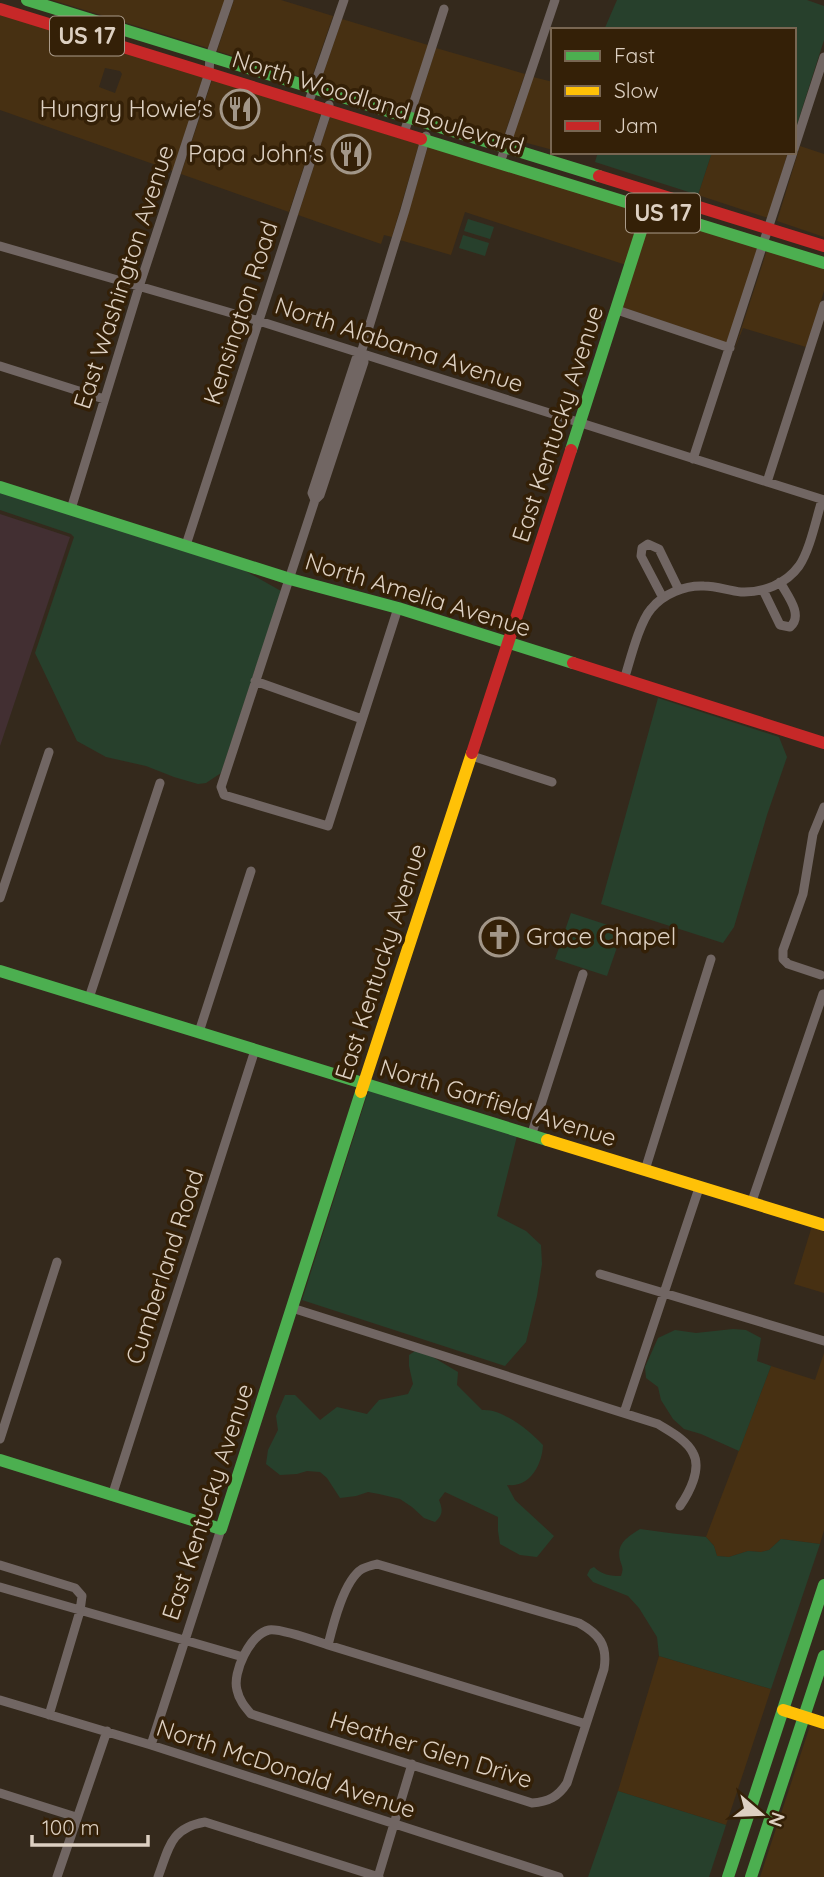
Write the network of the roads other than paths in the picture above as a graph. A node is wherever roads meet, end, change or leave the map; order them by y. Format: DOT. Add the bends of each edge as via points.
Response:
graph roads {
  1 [pos="27,0"];
  2 [pos="229,0"];
  3 [pos="344,0"];
  4 [pos="555,0"];
  5 [pos="0,9"];
  6 [pos="444,9"];
  7 [pos="211,56"];
  8 [pos="824,57"];
  9 [pos="209,73"];
  10 [pos="313,88"];
  11 [pos="332,94"];
  12 [pos="308,104"];
  13 [pos="327,110"];
  14 [pos="410,118"];
  15 [pos="429,124"];
  16 [pos="404,133"];
  17 [pos="425,140"];
  18 [pos="796,145"];
  19 [pos="505,147"];
  20 [pos="793,154"];
  21 [pos="500,163"];
  22 [pos="653,193"];
  23 [pos="648,209"];
  24 [pos="769,229"];
  25 [pos="764,245"];
  26 [pos="0,246"];
  27 [pos="824,246"];
  28 [pos="824,263"];
  29 [pos="139,287"];
  30 [pos="824,305"];
  31 [pos="617,310"];
  32 [pos="259,321"];
  33 [pos="730,348"];
  34 [pos="361,353"];
  35 [pos="0,366"];
  36 [pos="104,399"];
  37 [pos="580,423"];
  38 [pos="693,459"];
  39 [pos="767,482"];
  40 [pos="0,487"];
  41 [pos="823,500"];
  42 [pos="71,509"];
  43 [pos="186,545"];
  44 [pos="290,579"];
  45 [pos="780,582"];
  46 [pos="679,590"];
  47 [pos="763,590"];
  48 [pos="663,598"];
  49 [pos="398,608"];
  50 [pos="509,643"];
  51 [pos="624,680"];
  52 [pos="255,681"];
  53 [pos="362,719"];
  54 [pos="824,743"];
  55 [pos="49,752"];
  56 [pos="472,756"];
  57 [pos="552,782"];
  58 [pos="160,783"];
  59 [pos="824,807"];
  60 [pos="251,871"];
  61 [pos="0,898"];
  62 [pos="711,959"];
  63 [pos="0,971"];
  64 [pos="583,974"];
  65 [pos="821,975"];
  66 [pos="823,994"];
  67 [pos="89,998"];
  68 [pos="199,1032"];
  69 [pos="255,1050"];
  70 [pos="363,1083"];
  71 [pos="531,1136"];
  72 [pos="645,1170"];
  73 [pos="699,1188"];
  74 [pos="751,1204"];
  75 [pos="824,1225"];
  76 [pos="57,1262"];
  77 [pos="600,1274"];
  78 [pos="663,1293"];
  79 [pos="292,1308"];
  80 [pos="824,1341"];
  81 [pos="624,1413"];
  82 [pos="0,1439"];
  83 [pos="0,1460"];
  84 [pos="112,1496"];
  85 [pos="680,1506"];
  86 [pos="221,1529"];
  87 [pos="0,1565"];
  88 [pos="824,1585"];
  89 [pos="0,1587"];
  90 [pos="80,1611"];
  91 [pos="186,1640"];
  92 [pos="328,1645"];
  93 [pos="824,1656"];
  94 [pos="243,1657"];
  95 [pos="0,1700"];
  96 [pos="783,1710"];
  97 [pos="49,1715"];
  98 [pos="804,1718"];
  99 [pos="824,1723"];
  100 [pos="586,1724"];
  101 [pos="107,1731"];
  102 [pos="150,1745"];
  103 [pos="412,1764"];
  104 [pos="0,1793"];
  105 [pos="76,1817"];
  106 [pos="393,1825"];
  107 [pos="57,1877"];
  108 [pos="158,1877"];
  109 [pos="378,1877"];
  110 [pos="559,1877"];
  111 [pos="728,1877"];
  112 [pos="751,1877"];
  1 -- 7 [label="main road, North Woodland Boulevard / US 17"];
  2 -- 7 [label="street, East Washington Avenue"];
  3 -- 10 [label="street"];
  4 -- 19 [label="street"];
  5 -- 9 [label="main road, North Woodland Boulevard / US 17"];
  6 -- 14 [label="street"];
  7 -- 9 [label="street, East Washington Avenue"];
  7 -- 10 [label="main road, North Woodland Boulevard / US 17"];
  8 -- 18 [label="street"];
  9 -- 12 [label="main road, North Woodland Boulevard / US 17"];
  9 -- 29 [label="street, East Washington Avenue"];
  10 -- 11 [label="main road, North Woodland Boulevard / US 17"];
  10 -- 12 [label="street"];
  11 -- 13 [label="street, Kensington Road"];
  11 -- 14 [label="main road, North Woodland Boulevard / US 17"];
  12 -- 13 [label="main road, North Woodland Boulevard / US 17"];
  13 -- 16 [label="main road, North Woodland Boulevard / US 17"];
  13 -- 32 [label="street, Kensington Road"];
  14 -- 15 [label="main road, North Woodland Boulevard / US 17"];
  14 -- 16 [label="street"];
  15 -- 17 [label="street"];
  15 -- 19 [label="main road, North Woodland Boulevard / US 17"];
  16 -- 17 [label="main road, North Woodland Boulevard / US 17"];
  17 -- 21 [label="main road, North Woodland Boulevard / US 17"];
  17 -- 34 [label="street"];
  19 -- 21 [label="street"];
  19 -- 22 [label="main road, North Woodland Boulevard / US 17"];
  20 -- 24 [label="street"];
  21 -- 23 [label="main road, North Woodland Boulevard / US 17"];
  22 -- 23 [label="main road, East Kentucky Avenue"];
  22 -- 24 [label="main road, North Woodland Boulevard / US 17"];
  23 -- 25 [label="main road, North Woodland Boulevard / US 17"];
  23 -- 31 [label="main road, East Kentucky Avenue"];
  24 -- 25 [label="street"];
  24 -- 27 [label="main road, North Woodland Boulevard / US 17"];
  25 -- 28 [label="main road, North Woodland Boulevard / US 17"];
  25 -- 33 [label="street"];
  26 -- 29 [label="street, North Alabama Avenue"];
  29 -- 32 [label="street, North Alabama Avenue"];
  29 -- 36 [label="street, East Washington Avenue"];
  30 -- 39 [label="street"];
  31 -- 33 [label="street"];
  31 -- 37 [label="main road, East Kentucky Avenue"];
  32 -- 34 [label="street, North Alabama Avenue"];
  32 -- 43 [label="street, Kensington Road"];
  33 -- 38 [label="street"];
  34 -- 37 [label="street, North Alabama Avenue"];
  34 -- 44 [label="street" via="364,362"];
  35 -- 36 [label="street"];
  36 -- 42 [label="street, East Washington Avenue"];
  37 -- 38 [label="street, North Alabama Avenue"];
  37 -- 50 [label="main road, East Kentucky Avenue"];
  38 -- 39 [label="street, North Alabama Avenue"];
  39 -- 41 [label="street, North Alabama Avenue"];
  40 -- 42 [label="main road, North Amelia Avenue"];
  41 -- 45 [label="street" via="799,566"];
  42 -- 43 [label="main road, North Amelia Avenue"];
  43 -- 44 [label="main road, North Amelia Avenue"];
  44 -- 49 [label="main road, North Amelia Avenue"];
  44 -- 52 [label="street"];
  45 -- 47 [label="street"];
  45 -- 47 [label="street" via="795,610 796,622 790,627 780,625"];
  46 -- 47 [label="street" via="703,586 740,592"];
  46 -- 48 [label="street"];
  46 -- 48 [label="street" via="659,549 648,544 641,556"];
  48 -- 51 [label="street" via="644,619"];
  49 -- 50 [label="main road, North Amelia Avenue"];
  49 -- 53 [label="street"];
  50 -- 51 [label="main road, North Amelia Avenue"];
  50 -- 56 [label="main road, East Kentucky Avenue"];
  51 -- 54 [label="main road, North Amelia Avenue"];
  52 -- 53 [label="street"];
  52 -- 53 [label="street" via="221,787 224,795 328,826"];
  55 -- 61 [label="street"];
  56 -- 57 [label="street"];
  56 -- 70 [label="main road, East Kentucky Avenue"];
  58 -- 67 [label="street"];
  59 -- 65 [label="street" via="813,834 803,894 783,950 783,959 789,964"];
  60 -- 68 [label="street"];
  62 -- 72 [label="street"];
  63 -- 67 [label="main road, North Garfield Avenue"];
  64 -- 71 [label="street"];
  66 -- 74 [label="street"];
  67 -- 68 [label="main road, North Garfield Avenue"];
  68 -- 69 [label="main road, North Garfield Avenue"];
  69 -- 70 [label="main road, North Garfield Avenue"];
  69 -- 84 [label="street, Cumberland Road"];
  70 -- 71 [label="main road, North Garfield Avenue"];
  70 -- 79 [label="main road, East Kentucky Avenue"];
  71 -- 72 [label="main road, North Garfield Avenue"];
  72 -- 73 [label="main road, North Garfield Avenue"];
  73 -- 74 [label="main road, North Garfield Avenue"];
  73 -- 78 [label="street"];
  74 -- 75 [label="main road, North Garfield Avenue"];
  76 -- 82 [label="street"];
  77 -- 78 [label="street"];
  78 -- 80 [label="street"];
  78 -- 81 [label="street"];
  79 -- 81 [label="street"];
  79 -- 86 [label="main road, East Kentucky Avenue"];
  81 -- 85 [label="street" via="658,1424 693,1452 692,1488"];
  83 -- 84 [label="main road"];
  84 -- 86 [label="main road"];
  86 -- 91 [label="street, East Kentucky Avenue"];
  87 -- 90 [label="street" via="75,1588 82,1596"];
  88 -- 96 [label="main road"];
  89 -- 90 [label="street"];
  90 -- 91 [label="street"];
  90 -- 97 [label="street"];
  91 -- 94 [label="street"];
  91 -- 102 [label="street, East Kentucky Avenue"];
  92 -- 94 [label="street" via="269,1630 255,1638"];
  92 -- 100 [label="street"];
  92 -- 100 [label="street, Heather Glen Drive" via="350,1580 377,1564 579,1623 600,1639 606,1657"];
  93 -- 98 [label="main road"];
  94 -- 103 [label="street, Heather Glen Drive" via="236,1688 251,1714"];
  95 -- 97 [label="street, North McDonald Avenue"];
  96 -- 98 [label="main road"];
  96 -- 111 [label="main road"];
  97 -- 101 [label="street, North McDonald Avenue"];
  98 -- 99 [label="main road"];
  98 -- 112 [label="main road"];
  100 -- 103 [label="street, Heather Glen Drive" via="567,1783 544,1802 532,1803"];
  101 -- 102 [label="street, North McDonald Avenue"];
  101 -- 105 [label="street"];
  102 -- 106 [label="street, North McDonald Avenue"];
  103 -- 106 [label="street"];
  104 -- 105 [label="street"];
  105 -- 107 [label="street"];
  106 -- 109 [label="street"];
  106 -- 110 [label="street, North McDonald Avenue"];
  108 -- 109 [label="street" via="179,1831 205,1822"];
}
